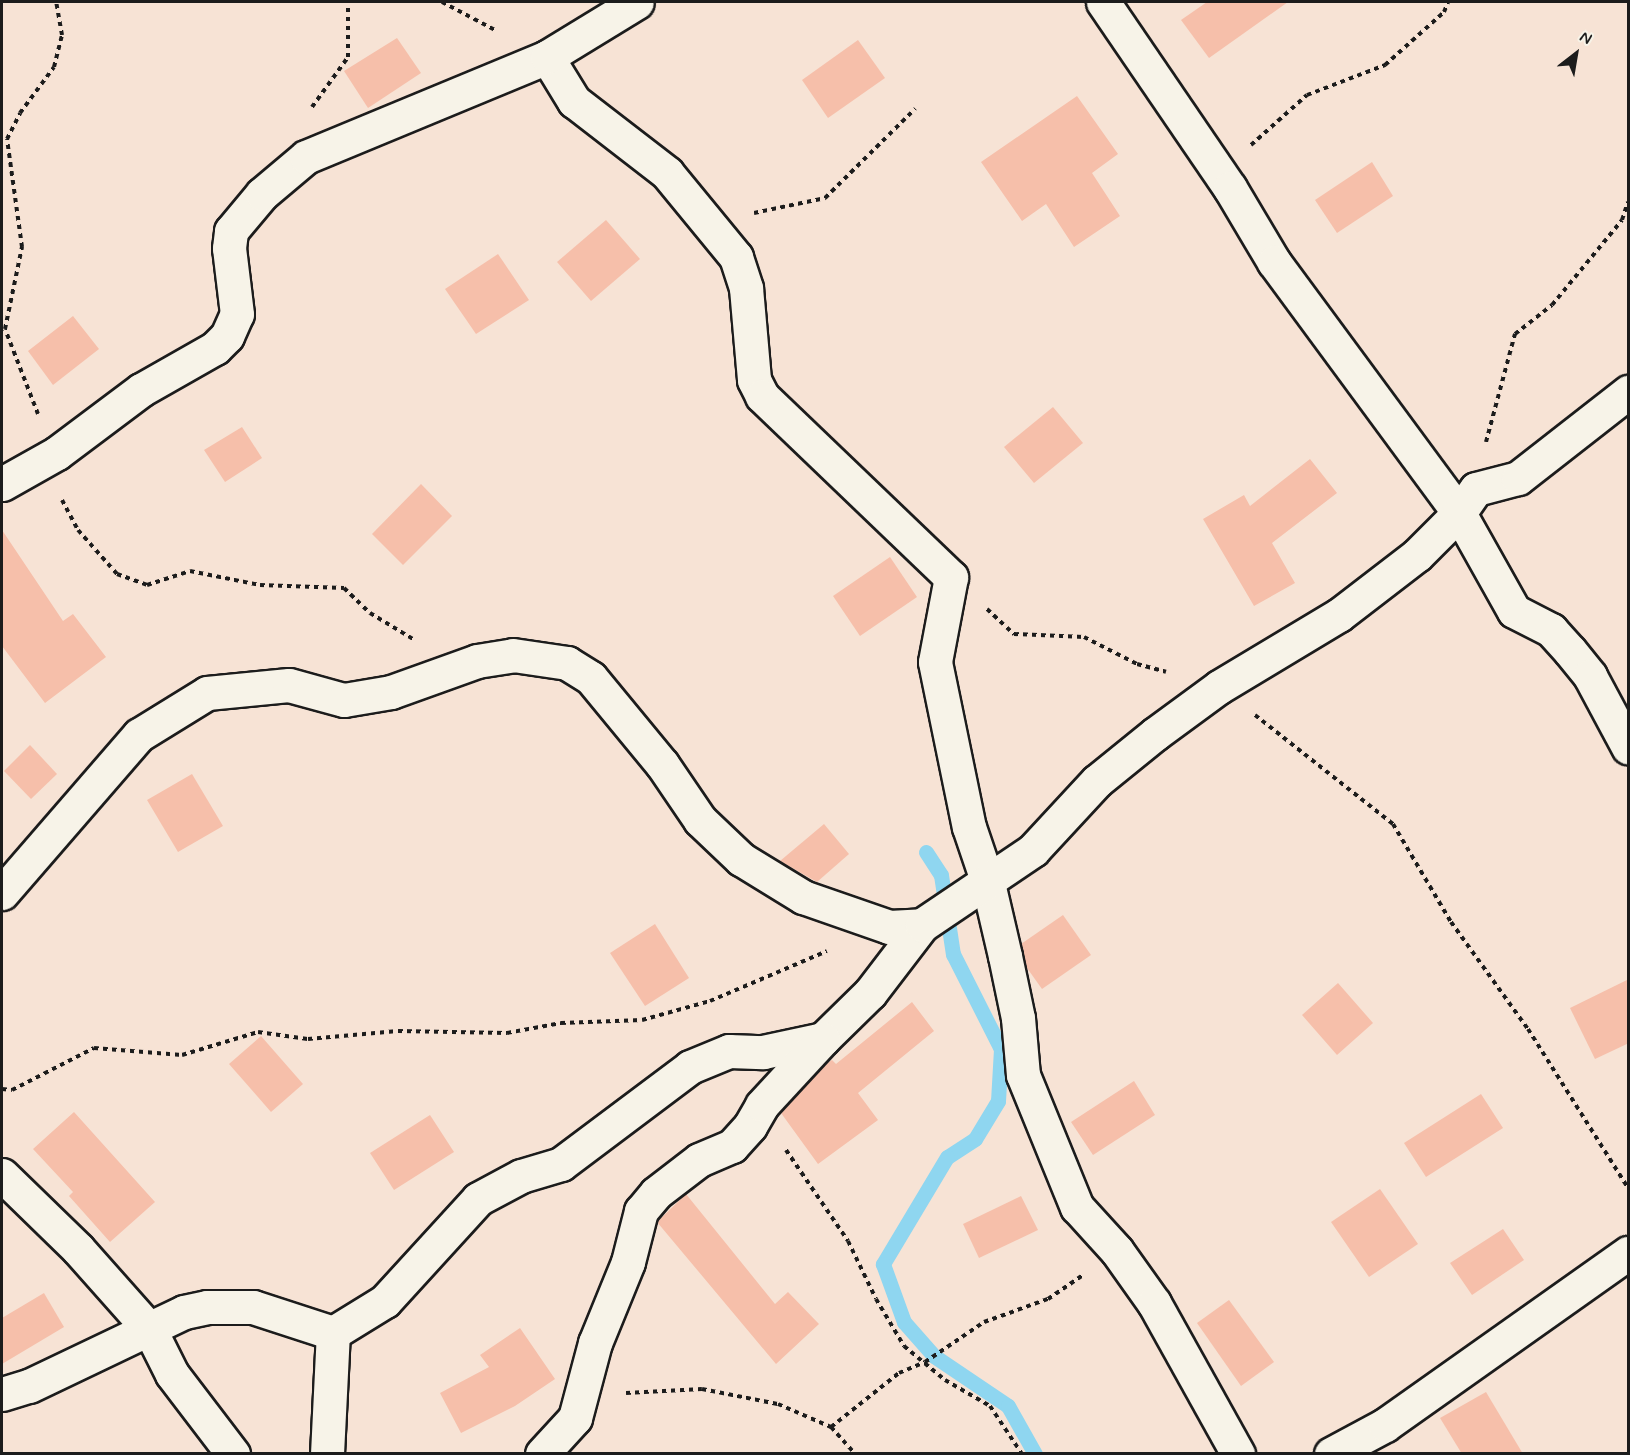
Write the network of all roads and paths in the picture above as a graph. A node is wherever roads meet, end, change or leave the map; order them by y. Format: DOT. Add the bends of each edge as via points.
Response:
graph roads {
  1 [pos="56,2"];
  2 [pos="348,2"];
  3 [pos="442,2"];
  4 [pos="637,2"];
  5 [pos="1103,2"];
  6 [pos="1448,2"];
  7 [pos="547,57"];
  8 [pos="915,109"];
  9 [pos="306,157"];
  10 [pos="1230,188"];
  11 [pos="1629,202"];
  12 [pos="709,222"];
  13 [pos="1629,392"];
  14 [pos="57,453"];
  15 [pos="2,484"];
  16 [pos="1468,501"];
  17 [pos="951,576"];
  18 [pos="417,641"];
  19 [pos="1219,687"];
  20 [pos="1629,747"];
  21 [pos="988,883"];
  22 [pos="2,892"];
  23 [pos="922,926"];
  24 [pos="889,927"];
  25 [pos="823,1039"];
  26 [pos="2,1089"];
  27 [pos="762,1105"];
  28 [pos="2,1175"];
  29 [pos="1629,1188"];
  30 [pos="1117,1251"];
  31 [pos="1629,1253"];
  32 [pos="150,1330"];
  33 [pos="333,1333"];
  34 [pos="925,1362"];
  35 [pos="2,1394"];
  36 [pos="575,1418"];
  37 [pos="831,1427"];
  38 [pos="233,1454"];
  39 [pos="327,1454"];
  40 [pos="542,1454"];
  41 [pos="855,1454"];
  42 [pos="1022,1454"];
  43 [pos="1238,1454"];
  44 [pos="1331,1454"];
  1 -- 14 [label="path" via="62,34 54,67 20,113 7,139 22,247 5,329"];
  2 -- 9 [label="path" via="348,57 311,108 305,127"];
  3 -- 7 [label="path"];
  4 -- 7 [label="street"];
  5 -- 10 [label="street"];
  6 -- 10 [label="path" via="1444,12 1385,65 1306,95 1244,150"];
  7 -- 9 [label="street"];
  7 -- 12 [label="street" via="574,101 667,172"];
  8 -- 12 [label="path" via="825,198"];
  9 -- 14 [label="street" via="262,194 231,231 229,248 237,314 227,336 215,348 141,390"];
  10 -- 16 [label="street" via="1287,281"];
  11 -- 16 [label="path" via="1622,220 1552,305 1515,334"];
  12 -- 17 [label="street" via="736,257 746,288 754,380 762,396"];
  13 -- 16 [label="street" via="1518,478"];
  14 -- 15 [label="street"];
  14 -- 18 [label="path" via="58,492 78,530 117,574 147,585 190,571 260,585 344,588 370,614"];
  16 -- 19 [label="street" via="1417,555 1339,615"];
  16 -- 20 [label="street" via="1514,610 1551,630 1570,651 1590,676"];
  17 -- 19 [label="path" via="1014,634 1084,637 1137,664"];
  17 -- 21 [label="street" via="935,662 969,827"];
  19 -- 21 [label="street" via="1097,781 1033,850"];
  19 -- 29 [label="path" via="1393,824 1451,922 1528,1029"];
  21 -- 23 [label="street"];
  21 -- 30 [label="street" via="1018,1018 1023,1075 1077,1207"];
  22 -- 24 [label="street" via="139,735 207,693 289,685 344,700 391,692 477,662 513,654 567,663 591,678 656,756 700,820 741,859 803,897"];
  23 -- 24 [label="street"];
  23 -- 25 [label="street" via="870,993"];
  24 -- 26 [label="path" via="710,1001 642,1020 561,1023 507,1033 398,1031 309,1039 258,1032 182,1055 93,1048 12,1090"];
  25 -- 27 [label="street"];
  25 -- 33 [label="street" via="763,1052 729,1051 690,1067 561,1164 521,1176 478,1199 385,1301"];
  27 -- 34 [label="path" via="794,1165 848,1241 904,1346"];
  27 -- 36 [label="street" via="732,1146 699,1160 656,1193 641,1211 628,1262 595,1343"];
  28 -- 32 [label="street" via="78,1249"];
  30 -- 34 [label="path" via="1048,1299 984,1322"];
  30 -- 43 [label="street" via="1154,1303"];
  31 -- 44 [label="street" via="1385,1425"];
  32 -- 33 [label="street" via="184,1312 207,1306 241,1307"];
  32 -- 35 [label="street" via="29,1386"];
  32 -- 38 [label="street" via="172,1374"];
  33 -- 39 [label="street"];
  34 -- 37 [label="path" via="899,1373"];
  34 -- 42 [label="path" via="945,1380 990,1406"];
  36 -- 37 [label="path" via="613,1394 702,1389 778,1404"];
  36 -- 40 [label="street"];
  37 -- 41 [label="path"];
}
